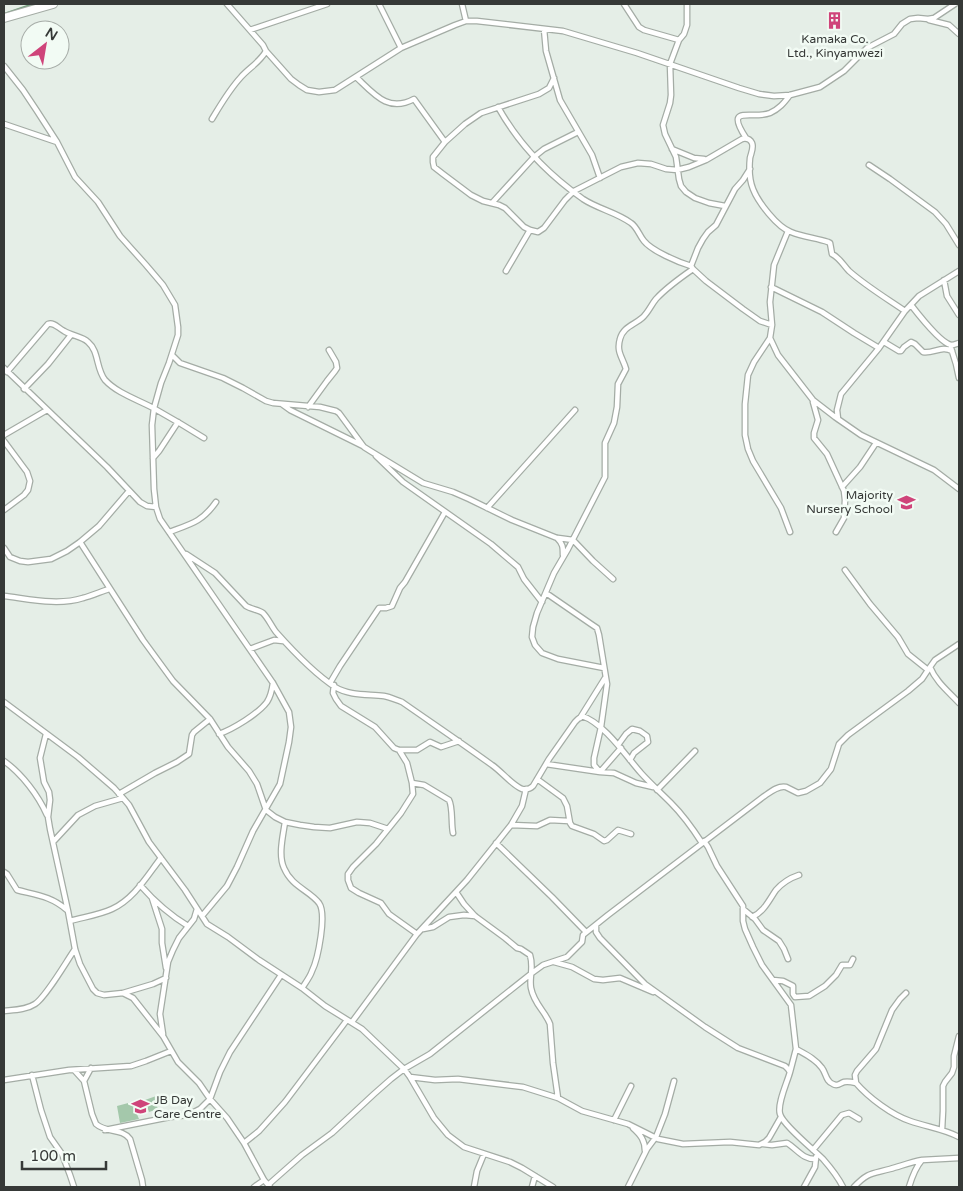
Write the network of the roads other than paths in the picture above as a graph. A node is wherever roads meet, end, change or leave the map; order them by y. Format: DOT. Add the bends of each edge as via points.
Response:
graph roads {
  1 [pos="53,4"];
  2 [pos="227,4"];
  3 [pos="328,4"];
  4 [pos="379,4"];
  5 [pos="462,4"];
  6 [pos="624,4"];
  7 [pos="686,4"];
  8 [pos="955,4"];
  9 [pos="4,18"];
  10 [pos="928,19"];
  11 [pos="466,21"];
  12 [pos="258,28"];
  13 [pos="544,29"];
  14 [pos="250,30"];
  15 [pos="959,34"];
  16 [pos="255,36"];
  17 [pos="679,40"];
  18 [pos="401,48"];
  19 [pos="266,51"];
  20 [pos="670,64"];
  21 [pos="4,66"];
  22 [pos="356,77"];
  23 [pos="554,78"];
  24 [pos="790,95"];
  25 [pos="498,107"];
  26 [pos="212,119"];
  27 [pos="4,124"];
  28 [pos="578,132"];
  29 [pos="746,138"];
  30 [pos="57,142"];
  31 [pos="445,142"];
  32 [pos="672,148"];
  33 [pos="534,156"];
  34 [pos="706,160"];
  35 [pos="869,165"];
  36 [pos="750,169"];
  37 [pos="677,170"];
  38 [pos="600,178"];
  39 [pos="574,191"];
  40 [pos="492,203"];
  41 [pos="725,206"];
  42 [pos="530,230"];
  43 [pos="788,231"];
  44 [pos="959,245"];
  45 [pos="692,267"];
  46 [pos="506,271"];
  47 [pos="959,271"];
  48 [pos="944,280"];
  49 [pos="771,287"];
  50 [pos="911,305"];
  51 [pos="905,311"];
  52 [pos="959,315"];
  53 [pos="772,325"];
  54 [pos="71,335"];
  55 [pos="770,338"];
  56 [pos="884,342"];
  57 [pos="959,343"];
  58 [pos="950,344"];
  59 [pos="879,348"];
  60 [pos="329,350"];
  61 [pos="952,351"];
  62 [pos="172,356"];
  63 [pos="169,363"];
  64 [pos="180,363"];
  65 [pos="6,370"];
  66 [pos="959,378"];
  67 [pos="24,389"];
  68 [pos="813,400"];
  69 [pos="282,404"];
  70 [pos="308,407"];
  71 [pos="154,408"];
  72 [pos="48,410"];
  73 [pos="575,410"];
  74 [pos="838,420"];
  75 [pos="178,422"];
  76 [pos="4,435"];
  77 [pos="204,438"];
  78 [pos="4,440"];
  79 [pos="876,443"];
  80 [pos="364,447"];
  81 [pos="372,452"];
  82 [pos="153,459"];
  83 [pos="958,486"];
  84 [pos="842,487"];
  85 [pos="129,491"];
  86 [pos="216,502"];
  87 [pos="156,507"];
  88 [pos="487,508"];
  89 [pos="4,510"];
  90 [pos="446,512"];
  91 [pos="169,532"];
  92 [pos="790,532"];
  93 [pos="836,532"];
  94 [pos="557,538"];
  95 [pos="573,540"];
  96 [pos="80,542"];
  97 [pos="4,548"];
  98 [pos="183,552"];
  99 [pos="563,556"];
  100 [pos="845,570"];
  101 [pos="613,579"];
  102 [pos="109,588"];
  103 [pos="546,593"];
  104 [pos="4,596"];
  105 [pos="542,602"];
  106 [pos="285,641"];
  107 [pos="959,644"];
  108 [pos="250,649"];
  109 [pos="604,668"];
  110 [pos="929,669"];
  111 [pos="606,676"];
  112 [pos="274,683"];
  113 [pos="332,684"];
  114 [pos="4,702"];
  115 [pos="959,703"];
  116 [pos="588,704"];
  117 [pos="580,718"];
  118 [pos="210,719"];
  119 [pos="591,721"];
  120 [pos="601,727"];
  121 [pos="46,734"];
  122 [pos="219,734"];
  123 [pos="459,741"];
  124 [pos="620,747"];
  125 [pos="399,750"];
  126 [pos="695,751"];
  127 [pos="630,760"];
  128 [pos="4,761"];
  129 [pos="546,764"];
  130 [pos="600,772"];
  131 [pos="537,779"];
  132 [pos="412,783"];
  133 [pos="656,789"];
  134 [pos="526,790"];
  135 [pos="120,794"];
  136 [pos="124,798"];
  137 [pos="266,810"];
  138 [pos="48,817"];
  139 [pos="285,822"];
  140 [pos="569,822"];
  141 [pos="511,825"];
  142 [pos="388,829"];
  143 [pos="453,833"];
  144 [pos="631,834"];
  145 [pos="53,842"];
  146 [pos="703,842"];
  147 [pos="496,843"];
  148 [pos="161,858"];
  149 [pos="4,872"];
  150 [pos="799,875"];
  151 [pos="140,885"];
  152 [pos="456,892"];
  153 [pos="152,898"];
  154 [pos="198,908"];
  155 [pos="743,909"];
  156 [pos="68,911"];
  157 [pos="202,916"];
  158 [pos="475,916"];
  159 [pos="752,916"];
  160 [pos="70,921"];
  161 [pos="596,925"];
  162 [pos="188,926"];
  163 [pos="422,929"];
  164 [pos="586,932"];
  165 [pos="417,934"];
  166 [pos="75,950"];
  167 [pos="788,959"];
  168 [pos="853,959"];
  169 [pos="554,962"];
  170 [pos="167,972"];
  171 [pos="532,973"];
  172 [pos="281,975"];
  173 [pos="166,978"];
  174 [pos="773,980"];
  175 [pos="302,988"];
  176 [pos="123,993"];
  177 [pos="656,994"];
  178 [pos="906,994"];
  179 [pos="4,1011"];
  180 [pos="349,1021"];
  181 [pos="163,1036"];
  182 [pos="959,1036"];
  183 [pos="796,1049"];
  184 [pos="171,1051"];
  185 [pos="91,1068"];
  186 [pos="404,1069"];
  187 [pos="74,1070"];
  188 [pos="790,1072"];
  189 [pos="32,1075"];
  190 [pos="410,1077"];
  191 [pos="4,1080"];
  192 [pos="84,1081"];
  193 [pos="674,1081"];
  194 [pos="856,1083"];
  195 [pos="631,1086"];
  196 [pos="558,1098"];
  197 [pos="210,1099"];
  198 [pos="781,1117"];
  199 [pos="860,1119"];
  200 [pos="614,1120"];
  201 [pos="628,1124"];
  202 [pos="106,1130"];
  203 [pos="942,1130"];
  204 [pos="959,1137"];
  205 [pos="656,1138"];
  206 [pos="244,1143"];
  207 [pos="763,1144"];
  208 [pos="814,1151"];
  209 [pos="645,1152"];
  210 [pos="484,1154"];
  211 [pos="959,1158"];
  212 [pos="816,1160"];
  213 [pos="922,1160"];
  214 [pos="535,1176"];
  215 [pos="264,1180"];
  216 [pos="269,1186"];
  217 [pos="74,1187"];
  218 [pos="143,1187"];
  219 [pos="254,1187"];
  220 [pos="474,1187"];
  221 [pos="532,1187"];
  222 [pos="553,1187"];
  223 [pos="628,1187"];
  224 [pos="804,1187"];
  225 [pos="843,1187"];
  226 [pos="854,1187"];
  227 [pos="909,1187"];
  1 -- 9 [label="main road"];
  2 -- 14 [label="street"];
  3 -- 12 [label="street"];
  4 -- 18 [label="street"];
  5 -- 11 [label="street"];
  6 -- 17 [label="street" via="639,27"];
  7 -- 17 [label="street" via="687,25"];
  8 -- 10 [label="street"];
  10 -- 15 [label="street" via="948,25"];
  10 -- 24 [label="street" via="910,19 894,34 867,48 844,71 820,86"];
  11 -- 13 [label="street"];
  11 -- 18 [label="street"];
  12 -- 14 [label="street"];
  12 -- 16 [label="street"];
  13 -- 20 [label="street" via="563,31"];
  13 -- 23 [label="street"];
  14 -- 16 [label="street"];
  16 -- 19 [label="street"];
  17 -- 20 [label="street"];
  18 -- 22 [label="street"];
  19 -- 22 [label="street" via="291,79 307,90 335,90"];
  19 -- 26 [label="street" via="225,96"];
  20 -- 24 [label="street" via="759,94"];
  20 -- 32 [label="street" via="671,95 663,125"];
  21 -- 30 [label="street"];
  22 -- 31 [label="street" via="383,101 400,105 414,99"];
  23 -- 25 [label="street" via="549,88 539,94"];
  23 -- 28 [label="street" via="560,100"];
  24 -- 29 [label="street" via="782,106 771,112 739,118 738,126"];
  25 -- 31 [label="street" via="481,113"];
  25 -- 33 [label="street"];
  27 -- 30 [label="street"];
  28 -- 33 [label="street"];
  28 -- 38 [label="street" via="592,155"];
  29 -- 34 [label="street"];
  29 -- 36 [label="street" via="752,142 753,148"];
  30 -- 62 [label="street" via="76,176 120,236 171,297 178,327"];
  31 -- 40 [label="street" via="433,157 434,167 471,195"];
  32 -- 34 [label="street"];
  32 -- 37 [label="street"];
  33 -- 39 [label="street"];
  33 -- 40 [label="street"];
  34 -- 37 [label="street"];
  35 -- 44 [label="street" via="935,212"];
  36 -- 41 [label="street"];
  36 -- 43 [label="street" via="750,180 760,202"];
  37 -- 38 [label="street" via="638,163"];
  37 -- 41 [label="street" via="686,192 695,198"];
  38 -- 39 [label="street"];
  39 -- 42 [label="street" via="544,228 538,232"];
  39 -- 45 [label="street" via="634,224 650,246"];
  40 -- 42 [label="street" via="504,208"];
  41 -- 45 [label="street" via="716,225 698,248"];
  42 -- 46 [label="street"];
  43 -- 49 [label="street" via="774,265"];
  43 -- 51 [label="street" via="830,243 832,254 847,269"];
  45 -- 53 [label="street" via="743,309"];
  45 -- 95 [label="street" via="669,286 642,318 622,333 618,348 626,369 618,384 618,407 605,443 605,477"];
  47 -- 48 [label="street"];
  48 -- 50 [label="street"];
  48 -- 52 [label="street" via="947,296"];
  49 -- 53 [label="street"];
  49 -- 59 [label="street" via="822,312"];
  50 -- 51 [label="street"];
  50 -- 58 [label="street" via="940,338"];
  51 -- 56 [label="street"];
  53 -- 55 [label="street"];
  54 -- 65 [label="street" via="48,324"];
  54 -- 67 [label="street"];
  54 -- 71 [label="street" via="91,344 106,380 121,392"];
  55 -- 68 [label="street" via="778,355"];
  55 -- 92 [label="street" via="748,375 745,434 753,461 781,508"];
  56 -- 59 [label="street"];
  56 -- 61 [label="street" via="899,351 911,342 923,352 945,348"];
  57 -- 58 [label="street"];
  58 -- 61 [label="street"];
  59 -- 74 [label="street" via="841,394"];
  60 -- 70 [label="street" via="336,362 336,371"];
  61 -- 66 [label="street"];
  62 -- 63 [label="street"];
  62 -- 64 [label="street"];
  63 -- 64 [label="street"];
  63 -- 71 [label="street"];
  64 -- 69 [label="street" via="223,378 266,401"];
  65 -- 67 [label="street"];
  67 -- 72 [label="street"];
  68 -- 74 [label="street"];
  68 -- 84 [label="street" via="818,420 814,438 827,454"];
  69 -- 70 [label="street"];
  69 -- 80 [label="street"];
  70 -- 80 [label="street" via="330,408 339,413"];
  71 -- 75 [label="street"];
  71 -- 82 [label="street"];
  72 -- 76 [label="street"];
  72 -- 85 [label="street"];
  73 -- 88 [label="street"];
  74 -- 79 [label="street"];
  75 -- 77 [label="street"];
  75 -- 82 [label="street"];
  78 -- 89 [label="street" via="30,481 24,495"];
  79 -- 83 [label="street" via="934,470"];
  79 -- 84 [label="street"];
  80 -- 81 [label="street"];
  81 -- 88 [label="street" via="423,483 453,492"];
  81 -- 90 [label="street" via="403,482"];
  82 -- 87 [label="street"];
  84 -- 93 [label="street" via="844,518"];
  85 -- 87 [label="street" via="140,502"];
  85 -- 96 [label="street" via="99,526"];
  86 -- 91 [label="street" via="203,518"];
  87 -- 91 [label="street"];
  88 -- 94 [label="street"];
  90 -- 105 [label="street" via="518,567"];
  90 -- 113 [label="street" via="392,606 379,608 340,666"];
  91 -- 98 [label="street"];
  94 -- 95 [label="street"];
  94 -- 99 [label="street" via="563,547"];
  95 -- 99 [label="street"];
  95 -- 101 [label="street"];
  96 -- 97 [label="street" via="51,559 28,562 10,556"];
  96 -- 102 [label="street"];
  98 -- 106 [label="street" via="215,573 246,606 263,613"];
  98 -- 108 [label="street"];
  99 -- 103 [label="street"];
  100 -- 110 [label="street" via="908,654"];
  102 -- 104 [label="street" via="66,601"];
  102 -- 118 [label="street" via="173,681"];
  103 -- 105 [label="street"];
  103 -- 109 [label="street" via="597,628"];
  105 -- 109 [label="street" via="532,638 542,652 558,659"];
  106 -- 108 [label="street" via="274,640"];
  106 -- 113 [label="street"];
  107 -- 110 [label="street" via="935,660"];
  108 -- 112 [label="street"];
  109 -- 111 [label="street"];
  110 -- 115 [label="street"];
  110 -- 146 [label="street" via="908,691 839,744 831,769 820,783 798,793 786,787 774,790"];
  111 -- 116 [label="street"];
  111 -- 120 [label="street"];
  112 -- 122 [label="street" via="262,708"];
  112 -- 137 [label="street" via="289,712 291,726 280,784"];
  113 -- 123 [label="street" via="349,692 402,702"];
  113 -- 125 [label="street" via="341,706 375,726"];
  114 -- 121 [label="street"];
  116 -- 117 [label="street"];
  116 -- 119 [label="street"];
  117 -- 119 [label="street"];
  117 -- 129 [label="street"];
  118 -- 122 [label="street"];
  118 -- 135 [label="street" via="194,732 189,754"];
  119 -- 120 [label="street"];
  120 -- 124 [label="street"];
  120 -- 130 [label="street" via="593,762"];
  121 -- 135 [label="street"];
  121 -- 138 [label="street" via="40,758 49,792"];
  122 -- 137 [label="street" via="258,784"];
  123 -- 125 [label="street" via="441,746 430,742 417,750"];
  123 -- 134 [label="street"];
  124 -- 127 [label="street"];
  124 -- 127 [label="street" via="632,729 647,736 648,742"];
  124 -- 130 [label="street"];
  125 -- 132 [label="street" via="407,763"];
  126 -- 133 [label="street"];
  127 -- 133 [label="street"];
  128 -- 138 [label="street" via="29,786"];
  129 -- 130 [label="street"];
  129 -- 131 [label="street"];
  130 -- 133 [label="street" via="614,773"];
  131 -- 134 [label="street"];
  131 -- 140 [label="street" via="563,798"];
  132 -- 142 [label="street" via="412,797"];
  132 -- 143 [label="street" via="424,785 451,803"];
  133 -- 146 [label="street"];
  134 -- 141 [label="street" via="522,806"];
  135 -- 136 [label="street"];
  136 -- 145 [label="street" via="95,806 78,815"];
  136 -- 148 [label="street"];
  137 -- 139 [label="street"];
  137 -- 157 [label="street" via="227,886"];
  138 -- 145 [label="street"];
  139 -- 142 [label="street" via="330,828 358,822"];
  139 -- 175 [label="street" via="283,867 289,877 321,906 319,950 312,972"];
  140 -- 141 [label="street" via="550,820 537,826"];
  140 -- 144 [label="street" via="604,841 618,830"];
  141 -- 147 [label="street"];
  142 -- 165 [label="street" via="348,874 349,885 359,894 381,903 389,914"];
  145 -- 156 [label="street"];
  146 -- 155 [label="street"];
  146 -- 161 [label="street"];
  147 -- 152 [label="street"];
  147 -- 164 [label="street"];
  148 -- 151 [label="street"];
  148 -- 154 [label="street"];
  149 -- 156 [label="street" via="17,890 40,895"];
  150 -- 159 [label="street" via="785,881 764,908"];
  151 -- 153 [label="street"];
  151 -- 160 [label="street" via="112,909"];
  152 -- 158 [label="street"];
  152 -- 163 [label="street"];
  153 -- 162 [label="street" via="173,918"];
  153 -- 170 [label="street" via="162,929"];
  154 -- 157 [label="street"];
  154 -- 162 [label="street"];
  155 -- 159 [label="street"];
  155 -- 174 [label="street" via="744,925 753,947"];
  156 -- 160 [label="street"];
  157 -- 172 [label="street" via="207,924"];
  158 -- 163 [label="street" via="449,917"];
  158 -- 171 [label="street" via="530,956"];
  159 -- 167 [label="street" via="763,930 780,941"];
  160 -- 166 [label="street"];
  161 -- 164 [label="street"];
  161 -- 177 [label="street" via="597,935"];
  162 -- 170 [label="street" via="173,950"];
  163 -- 165 [label="street"];
  164 -- 169 [label="street" via="576,950"];
  165 -- 180 [label="street"];
  166 -- 176 [label="street" via="97,993"];
  166 -- 179 [label="street" via="42,998 24,1008"];
  168 -- 174 [label="street" via="850,965 842,965 831,981 809,996 795,996 793,986"];
  169 -- 171 [label="street"];
  169 -- 177 [label="street" via="594,979 620,978"];
  170 -- 173 [label="street"];
  171 -- 186 [label="street" via="430,1054"];
  171 -- 196 [label="street" via="531,987 536,1003 550,1024"];
  172 -- 175 [label="street"];
  172 -- 197 [label="street" via="230,1052"];
  173 -- 176 [label="street"];
  173 -- 181 [label="street" via="160,1014"];
  174 -- 183 [label="street" via="791,1004"];
  175 -- 180 [label="street"];
  176 -- 181 [label="street" via="133,998"];
  177 -- 188 [label="street" via="732,1045 785,1066"];
  178 -- 194 [label="street" via="892,1010 876,1049 856,1075"];
  180 -- 186 [label="street" via="362,1029"];
  180 -- 206 [label="street" via="285,1102"];
  181 -- 184 [label="street"];
  182 -- 203 [label="street" via="954,1067 943,1086"];
  183 -- 188 [label="street"];
  183 -- 194 [label="street" via="822,1067 829,1082 837,1085"];
  184 -- 185 [label="street" via="131,1066"];
  184 -- 197 [label="street"];
  185 -- 187 [label="street"];
  185 -- 192 [label="street"];
  186 -- 190 [label="street"];
  186 -- 216 [label="street"];
  187 -- 189 [label="street"];
  187 -- 192 [label="street"];
  188 -- 198 [label="street" via="780,1104"];
  189 -- 191 [label="street"];
  189 -- 217 [label="street" via="50,1137 62,1154"];
  190 -- 196 [label="street" via="523,1087"];
  190 -- 210 [label="street" via="448,1135"];
  192 -- 202 [label="street" via="96,1124"];
  193 -- 205 [label="street"];
  194 -- 203 [label="street" via="897,1115"];
  195 -- 200 [label="street"];
  196 -- 200 [label="street" via="582,1111"];
  197 -- 202 [label="street" via="200,1109 188,1114"];
  197 -- 206 [label="street"];
  198 -- 207 [label="street"];
  198 -- 208 [label="street"];
  199 -- 208 [label="street" via="849,1113 842,1115"];
  200 -- 201 [label="street"];
  201 -- 205 [label="street"];
  201 -- 209 [label="street" via="643,1140"];
  202 -- 218 [label="street" via="124,1133 130,1139"];
  203 -- 204 [label="street"];
  205 -- 207 [label="street" via="683,1144"];
  205 -- 209 [label="street"];
  206 -- 215 [label="street"];
  207 -- 212 [label="street" via="787,1143 809,1160"];
  208 -- 212 [label="street"];
  208 -- 225 [label="street"];
  209 -- 223 [label="street"];
  210 -- 214 [label="street" via="510,1162"];
  210 -- 220 [label="street"];
  211 -- 213 [label="street"];
  212 -- 224 [label="street"];
  213 -- 226 [label="street" via="870,1174"];
  213 -- 227 [label="street"];
  214 -- 221 [label="street"];
  214 -- 222 [label="street"];
  215 -- 216 [label="street"];
  215 -- 219 [label="street"];
}
